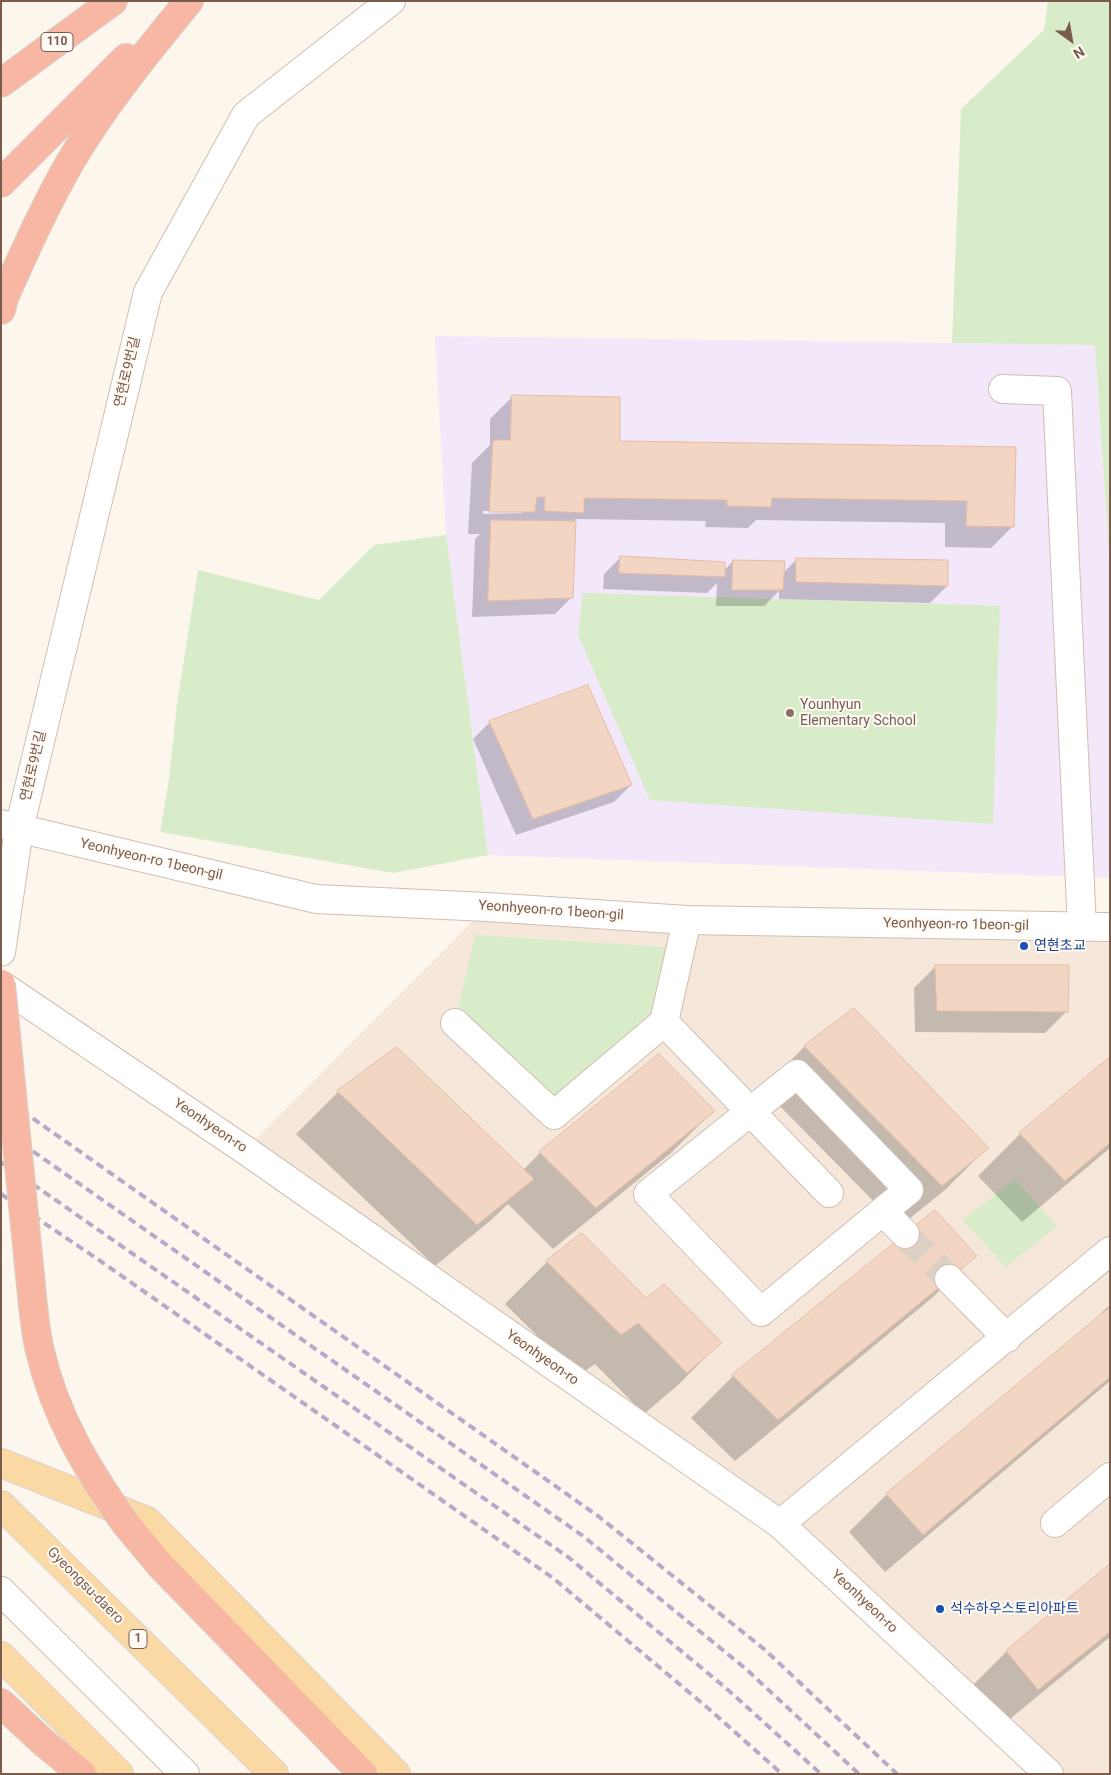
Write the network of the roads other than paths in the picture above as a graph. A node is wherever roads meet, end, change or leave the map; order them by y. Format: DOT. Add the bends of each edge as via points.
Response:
graph roads {
  1 [pos="113,1"];
  2 [pos="183,1"];
  3 [pos="189,1"];
  4 [pos="391,1"];
  5 [pos="1,83"];
  6 [pos="1,183"];
  7 [pos="1,310"];
  8 [pos="1003,389"];
  9 [pos="10,827"];
  10 [pos="687,920"];
  11 [pos="1082,927"];
  12 [pos="1110,928"];
  13 [pos="1,952"];
  14 [pos="1,984"];
  15 [pos="664,1022"];
  16 [pos="455,1023"];
  17 [pos="750,1112"];
  18 [pos="829,1193"];
  19 [pos="883,1211"];
  20 [pos="905,1234"];
  21 [pos="1110,1251"];
  22 [pos="949,1279"];
  23 [pos="1007,1338"];
  24 [pos="1,1463"];
  25 [pos="1110,1477"];
  26 [pos="1,1505"];
  27 [pos="1056,1523"];
  28 [pos="780,1524"];
  29 [pos="1,1591"];
  30 [pos="1,1656"];
  31 [pos="1,1703"];
  32 [pos="82,1774"];
  33 [pos="119,1774"];
  34 [pos="185,1774"];
  35 [pos="274,1774"];
  36 [pos="363,1774"];
  37 [pos="396,1774"];
  38 [pos="1049,1774"];
  1 -- 5 [label="highway, 110"];
  2 -- 6 [label="highway"];
  3 -- 7 [label="highway" via="117,92 70,163 32,233"];
  4 -- 9 [label="street, 연현로9번길" via="246,115 148,292"];
  8 -- 11 [label="street" via="1057,391"];
  9 -- 10 [label="street, Yeonhyeon-ro 1beon-gil" via="316,899"];
  9 -- 13 [label="street, 연현로9번길"];
  10 -- 11 [label="street, Yeonhyeon-ro 1beon-gil"];
  10 -- 15 [label="street"];
  11 -- 12 [label="street, Yeonhyeon-ro 1beon-gil"];
  14 -- 28 [label="street, Yeonhyeon-ro" via="245,1150"];
  14 -- 36 [label="highway, bridge" via="32,1306 40,1352 73,1443 125,1523 160,1565"];
  15 -- 16 [label="street" via="554,1115"];
  15 -- 17 [label="street"];
  17 -- 18 [label="street"];
  17 -- 19 [label="street" via="797,1074 909,1190"];
  17 -- 19 [label="street" via="648,1194 761,1312"];
  19 -- 20 [label="street"];
  21 -- 23 [label="street"];
  22 -- 23 [label="street"];
  23 -- 28 [label="street"];
  24 -- 37 [label="main road" via="147,1521"];
  25 -- 27 [label="street"];
  26 -- 35 [label="main road, Gyeongsu-daero / 1"];
  28 -- 38 [label="street, Yeonhyeon-ro"];
  29 -- 34 [label="street"];
  30 -- 33 [label="main road"];
  31 -- 32 [label="highway"];
}
